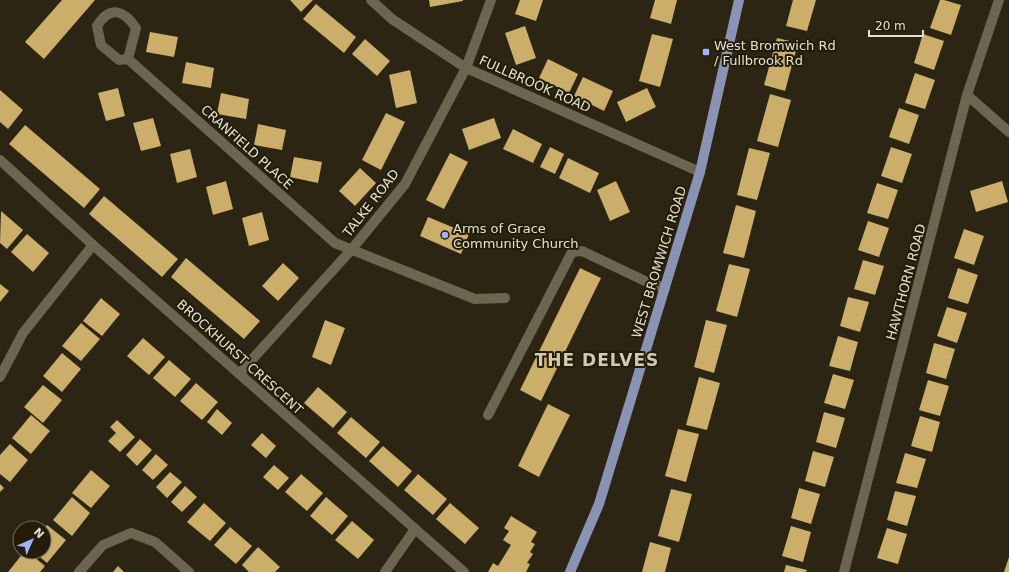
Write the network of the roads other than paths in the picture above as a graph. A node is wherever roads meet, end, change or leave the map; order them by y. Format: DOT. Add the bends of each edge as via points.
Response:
graph roads {
  1 [pos="371,0"];
  2 [pos="491,0"];
  3 [pos="739,0"];
  4 [pos="999,0"];
  5 [pos="128,59"];
  6 [pos="466,68"];
  7 [pos="967,95"];
  8 [pos="1009,132"];
  9 [pos="0,160"];
  10 [pos="700,172"];
  11 [pos="92,245"];
  12 [pos="352,249"];
  13 [pos="664,288"];
  14 [pos="505,298"];
  15 [pos="239,374"];
  16 [pos="0,377"];
  17 [pos="488,415"];
  18 [pos="415,529"];
  19 [pos="79,572"];
  20 [pos="189,572"];
  21 [pos="385,572"];
  22 [pos="464,572"];
  23 [pos="570,572"];
  24 [pos="844,572"];
  1 -- 6 [label="street, FULLBROOK ROAD" via="392,19"];
  2 -- 6 [label="street, TALKE ROAD"];
  3 -- 10 [label="main road, WEST BROMWICH ROAD"];
  4 -- 7 [label="street, HAWTHORN ROAD"];
  5 -- 5 [label="street, CRANFIELD PLACE" via="136,28 130,18 123,13 108,14 97,26 101,45 119,60"];
  5 -- 12 [label="street, CRANFIELD PLACE" via="335,243"];
  6 -- 10 [label="street, FULLBROOK ROAD"];
  6 -- 12 [label="street, TALKE ROAD" via="405,184"];
  7 -- 8 [label="street"];
  7 -- 24 [label="street, HAWTHORN ROAD"];
  9 -- 11 [label="street, BROCKHURST CRESCENT"];
  10 -- 13 [label="main road, WEST BROMWICH ROAD"];
  11 -- 15 [label="street, BROCKHURST CRESCENT"];
  11 -- 16 [label="street" via="23,333"];
  12 -- 14 [label="street, CRANFIELD PLACE" via="475,299"];
  12 -- 15 [label="street, TALKE ROAD"];
  13 -- 17 [label="street" via="582,251 572,252"];
  13 -- 23 [label="main road, WEST BROMWICH ROAD" via="599,504"];
  15 -- 18 [label="street, BROCKHURST CRESCENT"];
  18 -- 21 [label="street"];
  18 -- 22 [label="street, BROCKHURST CRESCENT"];
  19 -- 20 [label="street" via="103,545 131,533 155,542"];
}
